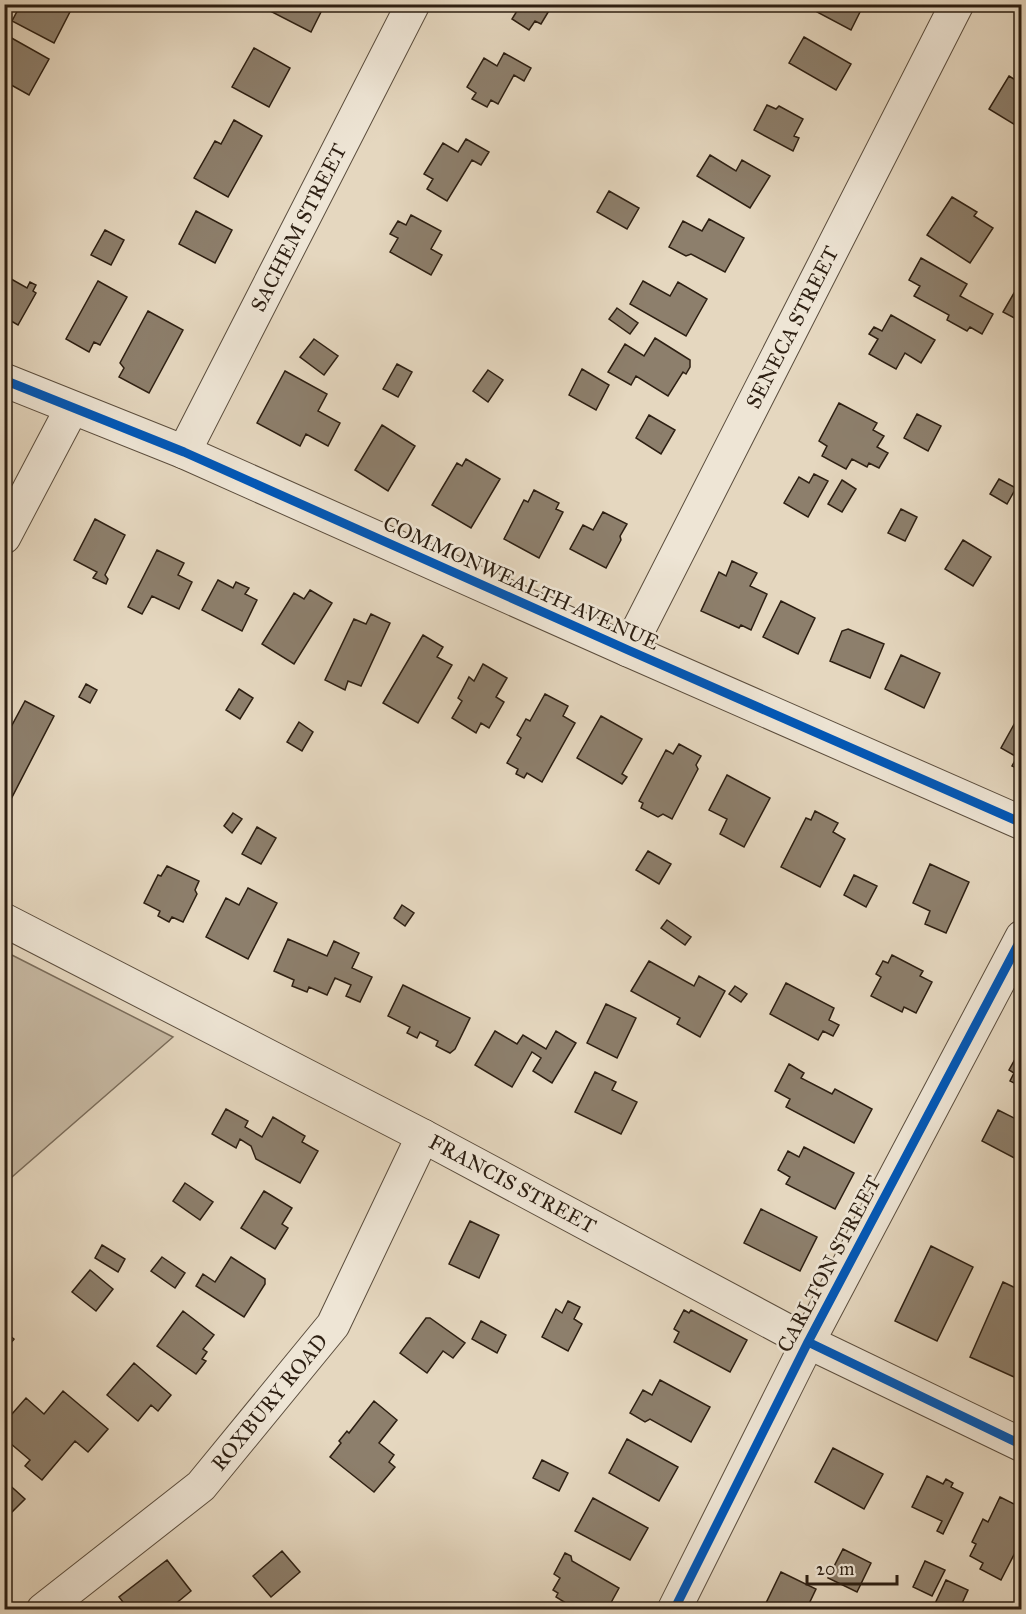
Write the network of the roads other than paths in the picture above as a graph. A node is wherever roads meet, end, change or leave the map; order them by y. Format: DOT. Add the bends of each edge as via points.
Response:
graph roads {
  1 [pos="413,4"];
  2 [pos="957,4"];
  3 [pos="4,380"];
  4 [pos="72,408"];
  5 [pos="184,452"];
  6 [pos="4,537"];
  7 [pos="628,650"];
  8 [pos="1022,823"];
  9 [pos="4,920"];
  10 [pos="1022,937"];
  11 [pos="423,1136"];
  12 [pos="808,1342"];
  13 [pos="1022,1445"];
  14 [pos="43,1610"];
  15 [pos="674,1610"];
  1 -- 5 [label="street, SACHEM STREET"];
  2 -- 7 [label="street, SENECA STREET"];
  3 -- 4 [label="street, COMMONWEALTH AVENUE"];
  4 -- 5 [label="street, COMMONWEALTH AVENUE"];
  4 -- 6 [label="street"];
  5 -- 7 [label="street, COMMONWEALTH AVENUE"];
  7 -- 8 [label="street, COMMONWEALTH AVENUE"];
  9 -- 11 [label="street, FRANCIS STREET"];
  10 -- 12 [label="street, CARLTON STREET"];
  11 -- 12 [label="street, FRANCIS STREET"];
  11 -- 14 [label="street, ROXBURY ROAD" via="333,1325 201,1486"];
  12 -- 13 [label="street, FRANCIS STREET"];
  12 -- 15 [label="street, CARLTON STREET"];
}
